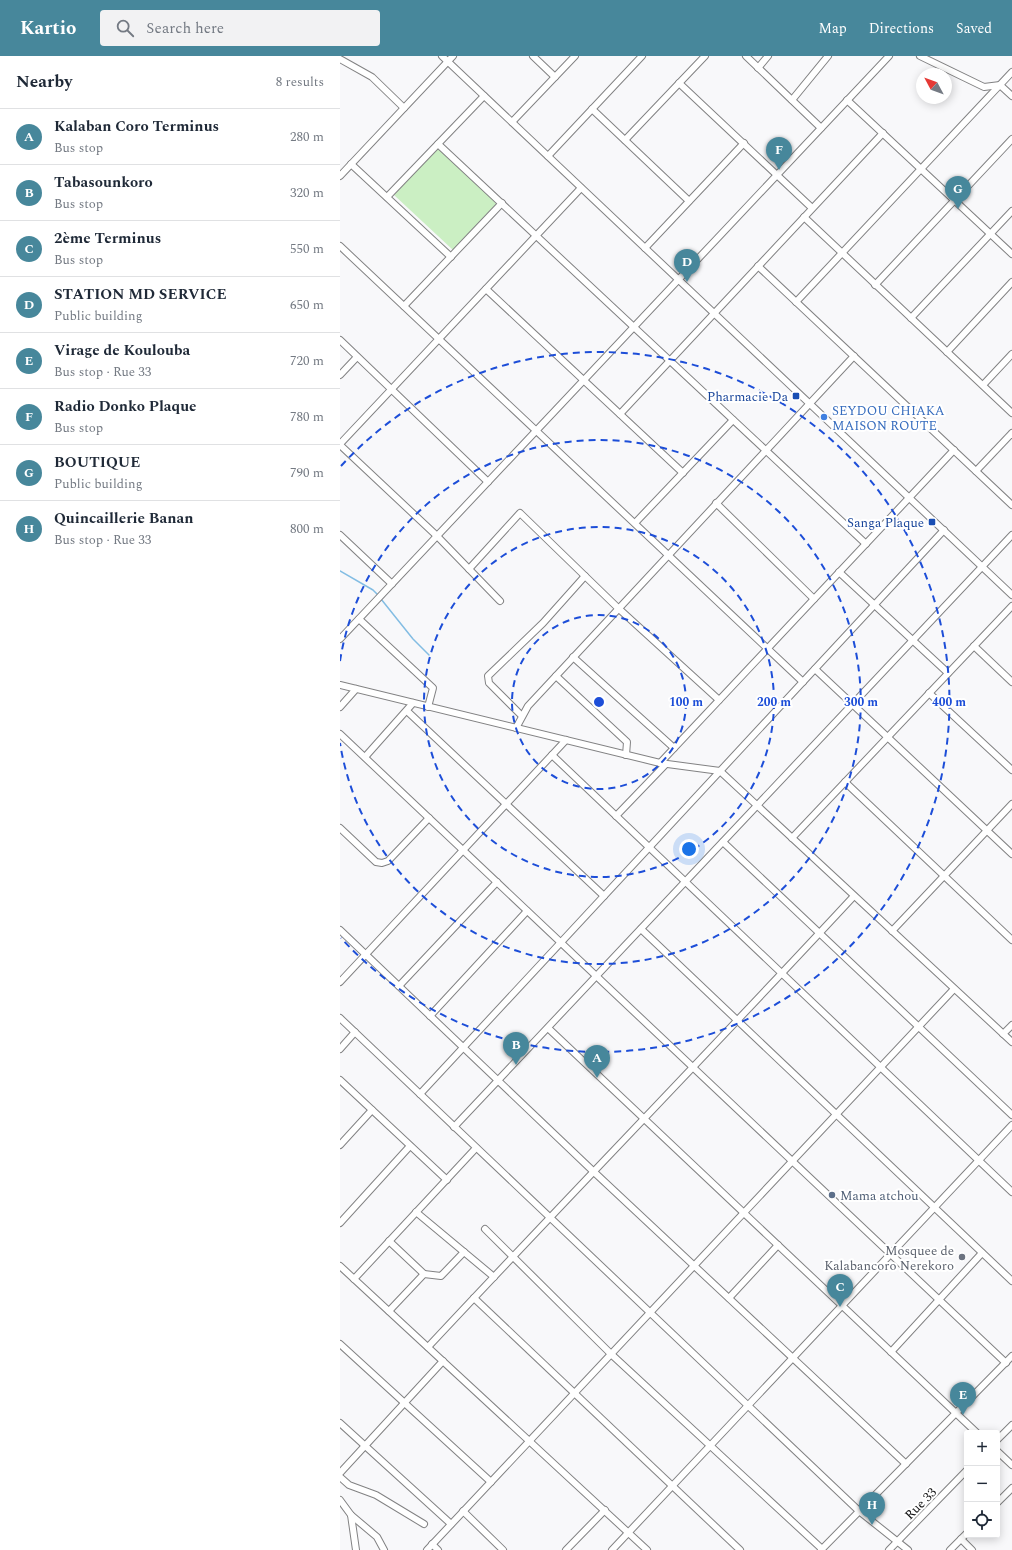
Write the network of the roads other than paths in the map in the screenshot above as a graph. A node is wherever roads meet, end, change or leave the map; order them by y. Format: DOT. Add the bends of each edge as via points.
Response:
graph roads {
  1 [pos="442,56"];
  2 [pos="453,56"];
  3 [pos="533,56"];
  4 [pos="575,56"];
  5 [pos="642,56"];
  6 [pos="705,56"];
  7 [pos="746,56"];
  8 [pos="768,56"];
  9 [pos="828,56"];
  10 [pos="889,56"];
  11 [pos="920,56"];
  12 [pos="340,59"];
  13 [pos="448,62"];
  14 [pos="758,68"];
  15 [pos="1012,72"];
  16 [pos="555,77"];
  17 [pos="679,83"];
  18 [pos="1000,85"];
  19 [pos="484,96"];
  20 [pos="1012,96"];
  21 [pos="792,100"];
  22 [pos="847,100"];
  23 [pos="404,108"];
  24 [pos="592,109"];
  25 [pos="512,122"];
  26 [pos="821,128"];
  27 [pos="883,133"];
  28 [pos="1012,139"];
  29 [pos="625,140"];
  30 [pos="744,143"];
  31 [pos="438,144"];
  32 [pos="548,156"];
  33 [pos="351,164"];
  34 [pos="921,169"];
  35 [pos="777,174"];
  36 [pos="340,176"];
  37 [pos="582,188"];
  38 [pos="386,197"];
  39 [pos="955,200"];
  40 [pos="689,201"];
  41 [pos="502,203"];
  42 [pos="812,208"];
  43 [pos="1012,211"];
  44 [pos="804,217"];
  45 [pos="991,234"];
  46 [pos="536,236"];
  47 [pos="340,246"];
  48 [pos="645,248"];
  49 [pos="842,253"];
  50 [pos="1012,254"];
  51 [pos="450,257"];
  52 [pos="758,266"];
  53 [pos="678,279"];
  54 [pos="1012,282"];
  55 [pos="875,285"];
  56 [pos="486,289"];
  57 [pos="796,302"];
  58 [pos="404,306"];
  59 [pos="714,313"];
  60 [pos="911,318"];
  61 [pos="633,326"];
  62 [pos="439,339"];
  63 [pos="340,340"];
  64 [pos="947,352"];
  65 [pos="1012,354"];
  66 [pos="357,356"];
  67 [pos="854,356"];
  68 [pos="670,360"];
  69 [pos="340,375"];
  70 [pos="583,380"];
  71 [pos="983,386"];
  72 [pos="391,389"];
  73 [pos="811,405"];
  74 [pos="1012,413"];
  75 [pos="620,414"];
  76 [pos="733,420"];
  77 [pos="536,430"];
  78 [pos="1012,433"];
  79 [pos="340,444"];
  80 [pos="766,450"];
  81 [pos="954,450"];
  82 [pos="976,471"];
  83 [pos="682,473"];
  84 [pos="488,482"];
  85 [pos="909,498"];
  86 [pos="716,503"];
  87 [pos="1012,505"];
  88 [pos="635,524"];
  89 [pos="944,530"];
  90 [pos="340,535"];
  91 [pos="1012,535"];
  92 [pos="437,536"];
  93 [pos="866,544"];
  94 [pos="668,555"];
  95 [pos="983,567"];
  96 [pos="469,569"];
  97 [pos="840,572"];
  98 [pos="585,576"];
  99 [pos="392,584"];
  100 [pos="1012,595"];
  101 [pos="814,599"];
  102 [pos="500,600"];
  103 [pos="875,605"];
  104 [pos="1012,606"];
  105 [pos="618,608"];
  106 [pos="359,619"];
  107 [pos="340,640"];
  108 [pos="913,641"];
  109 [pos="974,646"];
  110 [pos="767,649"];
  111 [pos="573,657"];
  112 [pos="815,668"];
  113 [pos="948,673"];
  114 [pos="556,676"];
  115 [pos="803,682"];
  116 [pos="1012,682"];
  117 [pos="340,685"];
  118 [pos="356,689"];
  119 [pos="929,693"];
  120 [pos="719,700"];
  121 [pos="413,703"];
  122 [pos="853,704"];
  123 [pos="428,707"];
  124 [pos="340,708"];
  125 [pos="407,711"];
  126 [pos="522,716"];
  127 [pos="516,728"];
  128 [pos="340,734"];
  129 [pos="888,737"];
  130 [pos="566,740"];
  131 [pos="674,748"];
  132 [pos="552,755"];
  133 [pos="626,755"];
  134 [pos="365,757"];
  135 [pos="663,764"];
  136 [pos="1012,770"];
  137 [pos="720,771"];
  138 [pos="845,782"];
  139 [pos="1012,804"];
  140 [pos="505,805"];
  141 [pos="757,806"];
  142 [pos="616,816"];
  143 [pos="429,818"];
  144 [pos="340,828"];
  145 [pos="987,830"];
  146 [pos="792,838"];
  147 [pos="723,842"];
  148 [pos="649,847"];
  149 [pos="463,850"];
  150 [pos="1012,854"];
  151 [pos="944,876"];
  152 [pos="496,882"];
  153 [pos="686,882"];
  154 [pos="604,896"];
  155 [pos="854,896"];
  156 [pos="527,911"];
  157 [pos="641,929"];
  158 [pos="340,930"];
  159 [pos="892,931"];
  160 [pos="819,933"];
  161 [pos="1012,940"];
  162 [pos="561,942"];
  163 [pos="365,954"];
  164 [pos="782,973"];
  165 [pos="597,976"];
  166 [pos="340,982"];
  167 [pos="399,986"];
  168 [pos="954,988"];
  169 [pos="430,1016"];
  170 [pos="340,1018"];
  171 [pos="738,1021"];
  172 [pos="1012,1025"];
  173 [pos="918,1026"];
  174 [pos="548,1028"];
  175 [pos="355,1032"];
  176 [pos="1003,1034"];
  177 [pos="1012,1042"];
  178 [pos="463,1048"];
  179 [pos="340,1049"];
  180 [pos="880,1067"];
  181 [pos="694,1068"];
  182 [pos="340,1080"];
  183 [pos="498,1081"];
  184 [pos="420,1094"];
  185 [pos="372,1110"];
  186 [pos="836,1114"];
  187 [pos="1012,1115"];
  188 [pos="645,1120"];
  189 [pos="1012,1125"];
  190 [pos="454,1127"];
  191 [pos="340,1145"];
  192 [pos="410,1146"];
  193 [pos="476,1148"];
  194 [pos="979,1160"];
  195 [pos="792,1161"];
  196 [pos="594,1172"];
  197 [pos="446,1180"];
  198 [pos="1012,1192"];
  199 [pos="934,1207"];
  200 [pos="416,1212"];
  201 [pos="744,1213"];
  202 [pos="549,1218"];
  203 [pos="340,1223"];
  204 [pos="485,1229"];
  205 [pos="389,1241"];
  206 [pos="778,1245"];
  207 [pos="464,1252"];
  208 [pos="982,1253"];
  209 [pos="891,1254"];
  210 [pos="513,1257"];
  211 [pos="694,1265"];
  212 [pos="342,1268"];
  213 [pos="424,1274"];
  214 [pos="340,1276"];
  215 [pos="494,1277"];
  216 [pos="354,1279"];
  217 [pos="1012,1281"];
  218 [pos="474,1298"];
  219 [pos="729,1298"];
  220 [pos="940,1300"];
  221 [pos="842,1306"];
  222 [pos="389,1311"];
  223 [pos="650,1312"];
  224 [pos="340,1344"];
  225 [pos="428,1348"];
  226 [pos="891,1352"];
  227 [pos="611,1354"];
  228 [pos="1012,1356"];
  229 [pos="792,1358"];
  230 [pos="443,1360"];
  231 [pos="1006,1363"];
  232 [pos="574,1394"];
  233 [pos="404,1403"];
  234 [pos="748,1406"];
  235 [pos="956,1413"];
  236 [pos="340,1423"];
  237 [pos="1012,1425"];
  238 [pos="975,1430"];
  239 [pos="1000,1437"];
  240 [pos="530,1441"];
  241 [pos="365,1446"];
  242 [pos="710,1446"];
  243 [pos="1000,1454"];
  244 [pos="906,1464"];
  245 [pos="1012,1465"];
  246 [pos="340,1473"];
  247 [pos="964,1473"];
  248 [pos="340,1477"];
  249 [pos="491,1482"];
  250 [pos="673,1486"];
  251 [pos="1012,1488"];
  252 [pos="340,1500"];
  253 [pos="998,1502"];
  254 [pos="605,1510"];
  255 [pos="463,1511"];
  256 [pos="859,1511"];
  257 [pos="351,1515"];
  258 [pos="424,1524"];
  259 [pos="451,1524"];
  260 [pos="629,1532"];
  261 [pos="964,1536"];
  262 [pos="961,1539"];
  263 [pos="898,1541"];
  264 [pos="432,1544"];
  265 [pos="356,1550"];
  266 [pos="384,1550"];
  267 [pos="427,1550"];
  268 [pos="438,1550"];
  269 [pos="503,1550"];
  270 [pos="566,1550"];
  271 [pos="612,1550"];
  272 [pos="647,1550"];
  273 [pos="740,1550"];
  274 [pos="821,1550"];
  275 [pos="889,1550"];
  276 [pos="908,1550"];
  277 [pos="950,1550"];
  278 [pos="972,1550"];
  1 -- 13 [label="street"];
  2 -- 13 [label="street"];
  3 -- 16 [label="street"];
  4 -- 16 [label="street"];
  5 -- 24 [label="street"];
  6 -- 17 [label="street"];
  7 -- 14 [label="street"];
  8 -- 14 [label="street"];
  9 -- 21 [label="street"];
  10 -- 22 [label="street"];
  11 -- 18 [label="street" via="984,87"];
  12 -- 23 [label="street" via="372,77"];
  13 -- 19 [label="street"];
  13 -- 23 [label="street"];
  14 -- 21 [label="street"];
  15 -- 18 [label="street"];
  16 -- 25 [label="street"];
  17 -- 29 [label="street"];
  17 -- 30 [label="street"];
  18 -- 20 [label="street"];
  18 -- 34 [label="street"];
  19 -- 25 [label="street"];
  19 -- 31 [label="street"];
  21 -- 26 [label="street"];
  22 -- 26 [label="street"];
  22 -- 27 [label="street"];
  23 -- 33 [label="street"];
  24 -- 29 [label="street"];
  24 -- 32 [label="street"];
  25 -- 32 [label="street"];
  26 -- 35 [label="street"];
  27 -- 34 [label="street"];
  27 -- 42 [label="street"];
  28 -- 39 [label="street"];
  29 -- 40 [label="street"];
  30 -- 35 [label="street"];
  30 -- 40 [label="street"];
  31 -- 38 [label="street"];
  31 -- 41 [label="street"];
  32 -- 37 [label="street"];
  33 -- 36 [label="street"];
  33 -- 38 [label="street"];
  34 -- 39 [label="street"];
  34 -- 49 [label="street"];
  35 -- 42 [label="street"];
  35 -- 53 [label="street"];
  37 -- 46 [label="street"];
  37 -- 48 [label="street"];
  38 -- 51 [label="street"];
  39 -- 45 [label="street"];
  39 -- 55 [label="street"];
  40 -- 48 [label="street"];
  41 -- 46 [label="street"];
  41 -- 51 [label="street"];
  42 -- 44 [label="street"];
  43 -- 45 [label="street"];
  44 -- 49 [label="street"];
  44 -- 52 [label="street"];
  45 -- 50 [label="street"];
  45 -- 60 [label="street"];
  46 -- 56 [label="street"];
  46 -- 61 [label="street"];
  47 -- 58 [label="street"];
  48 -- 53 [label="street"];
  49 -- 55 [label="street"];
  49 -- 57 [label="street"];
  51 -- 58 [label="street"];
  52 -- 57 [label="street"];
  52 -- 59 [label="street"];
  53 -- 59 [label="street"];
  53 -- 61 [label="street"];
  54 -- 64 [label="street"];
  55 -- 60 [label="street"];
  56 -- 62 [label="street"];
  56 -- 70 [label="street"];
  57 -- 67 [label="street"];
  58 -- 62 [label="street"];
  59 -- 68 [label="street"];
  59 -- 73 [label="street"];
  60 -- 64 [label="street"];
  61 -- 68 [label="street"];
  61 -- 70 [label="street"];
  62 -- 72 [label="street"];
  62 -- 77 [label="street"];
  63 -- 66 [label="street"];
  64 -- 71 [label="street"];
  65 -- 71 [label="street"];
  66 -- 69 [label="street"];
  66 -- 72 [label="street"];
  67 -- 73 [label="street"];
  67 -- 81 [label="street"];
  68 -- 75 [label="street"];
  68 -- 76 [label="street"];
  70 -- 75 [label="street"];
  70 -- 77 [label="street"];
  71 -- 74 [label="street"];
  72 -- 79 [label="street"];
  72 -- 84 [label="street"];
  73 -- 80 [label="street"];
  73 -- 85 [label="street"];
  75 -- 83 [label="street"];
  76 -- 80 [label="street"];
  76 -- 83 [label="street"];
  77 -- 84 [label="street"];
  77 -- 88 [label="street"];
  78 -- 82 [label="street"];
  79 -- 92 [label="street"];
  80 -- 86 [label="street"];
  80 -- 93 [label="street"];
  81 -- 82 [label="street"];
  81 -- 85 [label="street"];
  82 -- 87 [label="street"];
  83 -- 88 [label="street"];
  84 -- 92 [label="street"];
  85 -- 89 [label="street"];
  85 -- 93 [label="street"];
  86 -- 94 [label="street"];
  86 -- 101 [label="street"];
  88 -- 94 [label="street"];
  89 -- 95 [label="street"];
  89 -- 103 [label="street"];
  90 -- 99 [label="street"];
  91 -- 95 [label="street"];
  92 -- 96 [label="street"];
  92 -- 99 [label="street"];
  93 -- 97 [label="street"];
  94 -- 105 [label="street"];
  94 -- 110 [label="street"];
  95 -- 100 [label="street"];
  95 -- 108 [label="street"];
  96 -- 98 [label="street" via="520,513"];
  96 -- 102 [label="street"];
  97 -- 101 [label="street"];
  97 -- 103 [label="street"];
  98 -- 105 [label="street"];
  98 -- 126 [label="street" via="543,623 488,676 489,684"];
  99 -- 106 [label="street"];
  101 -- 110 [label="street"];
  103 -- 108 [label="street"];
  103 -- 112 [label="street"];
  104 -- 109 [label="street"];
  105 -- 111 [label="street"];
  105 -- 120 [label="street"];
  106 -- 107 [label="street"];
  106 -- 123 [label="street" via="433,688"];
  108 -- 113 [label="street"];
  108 -- 122 [label="street"];
  109 -- 113 [label="street"];
  109 -- 116 [label="street"];
  110 -- 115 [label="street"];
  110 -- 120 [label="street"];
  111 -- 114 [label="street"];
  111 -- 131 [label="street"];
  112 -- 115 [label="street"];
  112 -- 122 [label="street"];
  113 -- 119 [label="street"];
  114 -- 126 [label="street"];
  114 -- 133 [label="street" via="627,742"];
  115 -- 137 [label="street"];
  117 -- 118 [label="street"];
  118 -- 121 [label="street"];
  118 -- 124 [label="street"];
  119 -- 129 [label="street"];
  119 -- 136 [label="street"];
  120 -- 131 [label="street"];
  121 -- 123 [label="street"];
  121 -- 125 [label="street"];
  122 -- 129 [label="street"];
  122 -- 141 [label="street"];
  123 -- 127 [label="street"];
  125 -- 134 [label="street"];
  125 -- 140 [label="street"];
  126 -- 127 [label="street"];
  127 -- 130 [label="street"];
  128 -- 134 [label="street"];
  129 -- 138 [label="street"];
  129 -- 145 [label="street"];
  130 -- 132 [label="street"];
  130 -- 133 [label="street"];
  131 -- 135 [label="street"];
  132 -- 140 [label="street"];
  132 -- 142 [label="street"];
  133 -- 135 [label="street"];
  134 -- 143 [label="street"];
  135 -- 137 [label="street"];
  135 -- 142 [label="street"];
  137 -- 141 [label="street"];
  137 -- 148 [label="street"];
  138 -- 146 [label="street"];
  138 -- 151 [label="street"];
  139 -- 145 [label="street"];
  140 -- 149 [label="street"];
  140 -- 154 [label="street"];
  141 -- 146 [label="street"];
  141 -- 147 [label="street"];
  142 -- 148 [label="street"];
  143 -- 144 [label="street" via="388,861 382,863 376,862"];
  143 -- 149 [label="street"];
  145 -- 150 [label="street"];
  145 -- 151 [label="street"];
  146 -- 155 [label="street"];
  147 -- 153 [label="street"];
  147 -- 160 [label="street"];
  148 -- 153 [label="street"];
  148 -- 154 [label="street"];
  149 -- 152 [label="street"];
  149 -- 163 [label="street"];
  151 -- 159 [label="street"];
  151 -- 161 [label="street"];
  152 -- 156 [label="street"];
  152 -- 167 [label="street"];
  153 -- 157 [label="street"];
  153 -- 164 [label="street"];
  154 -- 162 [label="street"];
  155 -- 159 [label="street"];
  155 -- 160 [label="street"];
  156 -- 162 [label="street"];
  156 -- 169 [label="street"];
  157 -- 165 [label="street"];
  157 -- 171 [label="street"];
  158 -- 163 [label="street"];
  159 -- 168 [label="street"];
  160 -- 164 [label="street"];
  160 -- 173 [label="street"];
  162 -- 165 [label="street"];
  162 -- 178 [label="street"];
  163 -- 166 [label="street"];
  163 -- 167 [label="street"];
  164 -- 171 [label="street"];
  164 -- 180 [label="street"];
  165 -- 174 [label="street"];
  165 -- 181 [label="street"];
  167 -- 169 [label="street"];
  168 -- 173 [label="street"];
  168 -- 176 [label="street"];
  169 -- 178 [label="street"];
  170 -- 175 [label="street"];
  171 -- 181 [label="street"];
  171 -- 186 [label="street"];
  172 -- 176 [label="street"];
  173 -- 180 [label="street"];
  173 -- 187 [label="street"];
  174 -- 183 [label="street"];
  174 -- 188 [label="street"];
  175 -- 179 [label="street"];
  175 -- 184 [label="street"];
  176 -- 177 [label="street"];
  178 -- 183 [label="street"];
  178 -- 184 [label="street"];
  180 -- 186 [label="street"];
  180 -- 194 [label="street"];
  181 -- 188 [label="street"];
  181 -- 195 [label="street"];
  182 -- 185 [label="street"];
  183 -- 190 [label="street"];
  183 -- 196 [label="street"];
  184 -- 190 [label="street"];
  185 -- 191 [label="street"];
  185 -- 192 [label="street"];
  186 -- 195 [label="street"];
  186 -- 199 [label="street"];
  188 -- 196 [label="street"];
  188 -- 201 [label="street"];
  189 -- 194 [label="street"];
  190 -- 193 [label="street"];
  192 -- 197 [label="street"];
  192 -- 203 [label="street"];
  193 -- 197 [label="street"];
  193 -- 202 [label="street"];
  194 -- 198 [label="street"];
  194 -- 199 [label="street"];
  195 -- 201 [label="street"];
  195 -- 209 [label="street"];
  196 -- 202 [label="street"];
  196 -- 211 [label="street"];
  197 -- 200 [label="street"];
  199 -- 208 [label="street"];
  199 -- 209 [label="street"];
  200 -- 205 [label="street"];
  200 -- 207 [label="street"];
  201 -- 206 [label="street"];
  201 -- 211 [label="street"];
  202 -- 210 [label="street"];
  202 -- 223 [label="street"];
  204 -- 210 [label="street"];
  205 -- 213 [label="street"];
  205 -- 216 [label="street"];
  206 -- 219 [label="street"];
  206 -- 221 [label="street"];
  207 -- 213 [label="street" via="441,1276"];
  207 -- 215 [label="street"];
  208 -- 217 [label="street"];
  208 -- 220 [label="street"];
  209 -- 220 [label="street"];
  209 -- 221 [label="street"];
  210 -- 215 [label="street"];
  210 -- 227 [label="street"];
  211 -- 219 [label="street"];
  211 -- 223 [label="street"];
  212 -- 214 [label="street"];
  212 -- 216 [label="street"];
  213 -- 222 [label="street"];
  215 -- 218 [label="street"];
  216 -- 222 [label="street"];
  218 -- 225 [label="street"];
  218 -- 232 [label="street"];
  219 -- 229 [label="street"];
  220 -- 226 [label="street"];
  220 -- 231 [label="street"];
  221 -- 226 [label="street"];
  221 -- 229 [label="street"];
  222 -- 225 [label="street"];
  223 -- 227 [label="street"];
  223 -- 234 [label="street"];
  224 -- 233 [label="street"];
  225 -- 230 [label="street"];
  226 -- 235 [label="street"];
  227 -- 232 [label="street"];
  227 -- 242 [label="street"];
  228 -- 231 [label="street"];
  229 -- 234 [label="street"];
  229 -- 244 [label="street"];
  230 -- 233 [label="street"];
  230 -- 240 [label="street"];
  231 -- 235 [label="street"];
  232 -- 240 [label="street"];
  232 -- 250 [label="street"];
  233 -- 241 [label="street"];
  233 -- 249 [label="street"];
  234 -- 242 [label="street"];
  234 -- 256 [label="street"];
  235 -- 238 [label="street"];
  235 -- 244 [label="street"];
  236 -- 241 [label="street"];
  237 -- 239 [label="street"];
  240 -- 249 [label="street"];
  240 -- 254 [label="street"];
  241 -- 246 [label="street"];
  241 -- 259 [label="street"];
  242 -- 250 [label="street"];
  242 -- 274 [label="street"];
  243 -- 245 [label="street"];
  244 -- 256 [label="street"];
  247 -- 263 [label="street, Rue 33"];
  248 -- 258 [label="street" via="349,1485 376,1495"];
  249 -- 255 [label="street"];
  250 -- 260 [label="street"];
  250 -- 273 [label="street"];
  251 -- 253 [label="street"];
  252 -- 257 [label="street"];
  254 -- 260 [label="street"];
  254 -- 270 [label="street"];
  255 -- 259 [label="street"];
  255 -- 269 [label="street"];
  256 -- 263 [label="street"];
  256 -- 274 [label="street"];
  257 -- 265 [label="street"];
  257 -- 266 [label="street" via="377,1537"];
  259 -- 264 [label="street"];
  260 -- 271 [label="street"];
  260 -- 272 [label="street"];
  261 -- 262 [label="street"];
  262 -- 277 [label="street"];
  262 -- 278 [label="street"];
  263 -- 275 [label="street, Rue 33"];
  263 -- 276 [label="street"];
  264 -- 267 [label="street"];
  264 -- 268 [label="street"];
}
